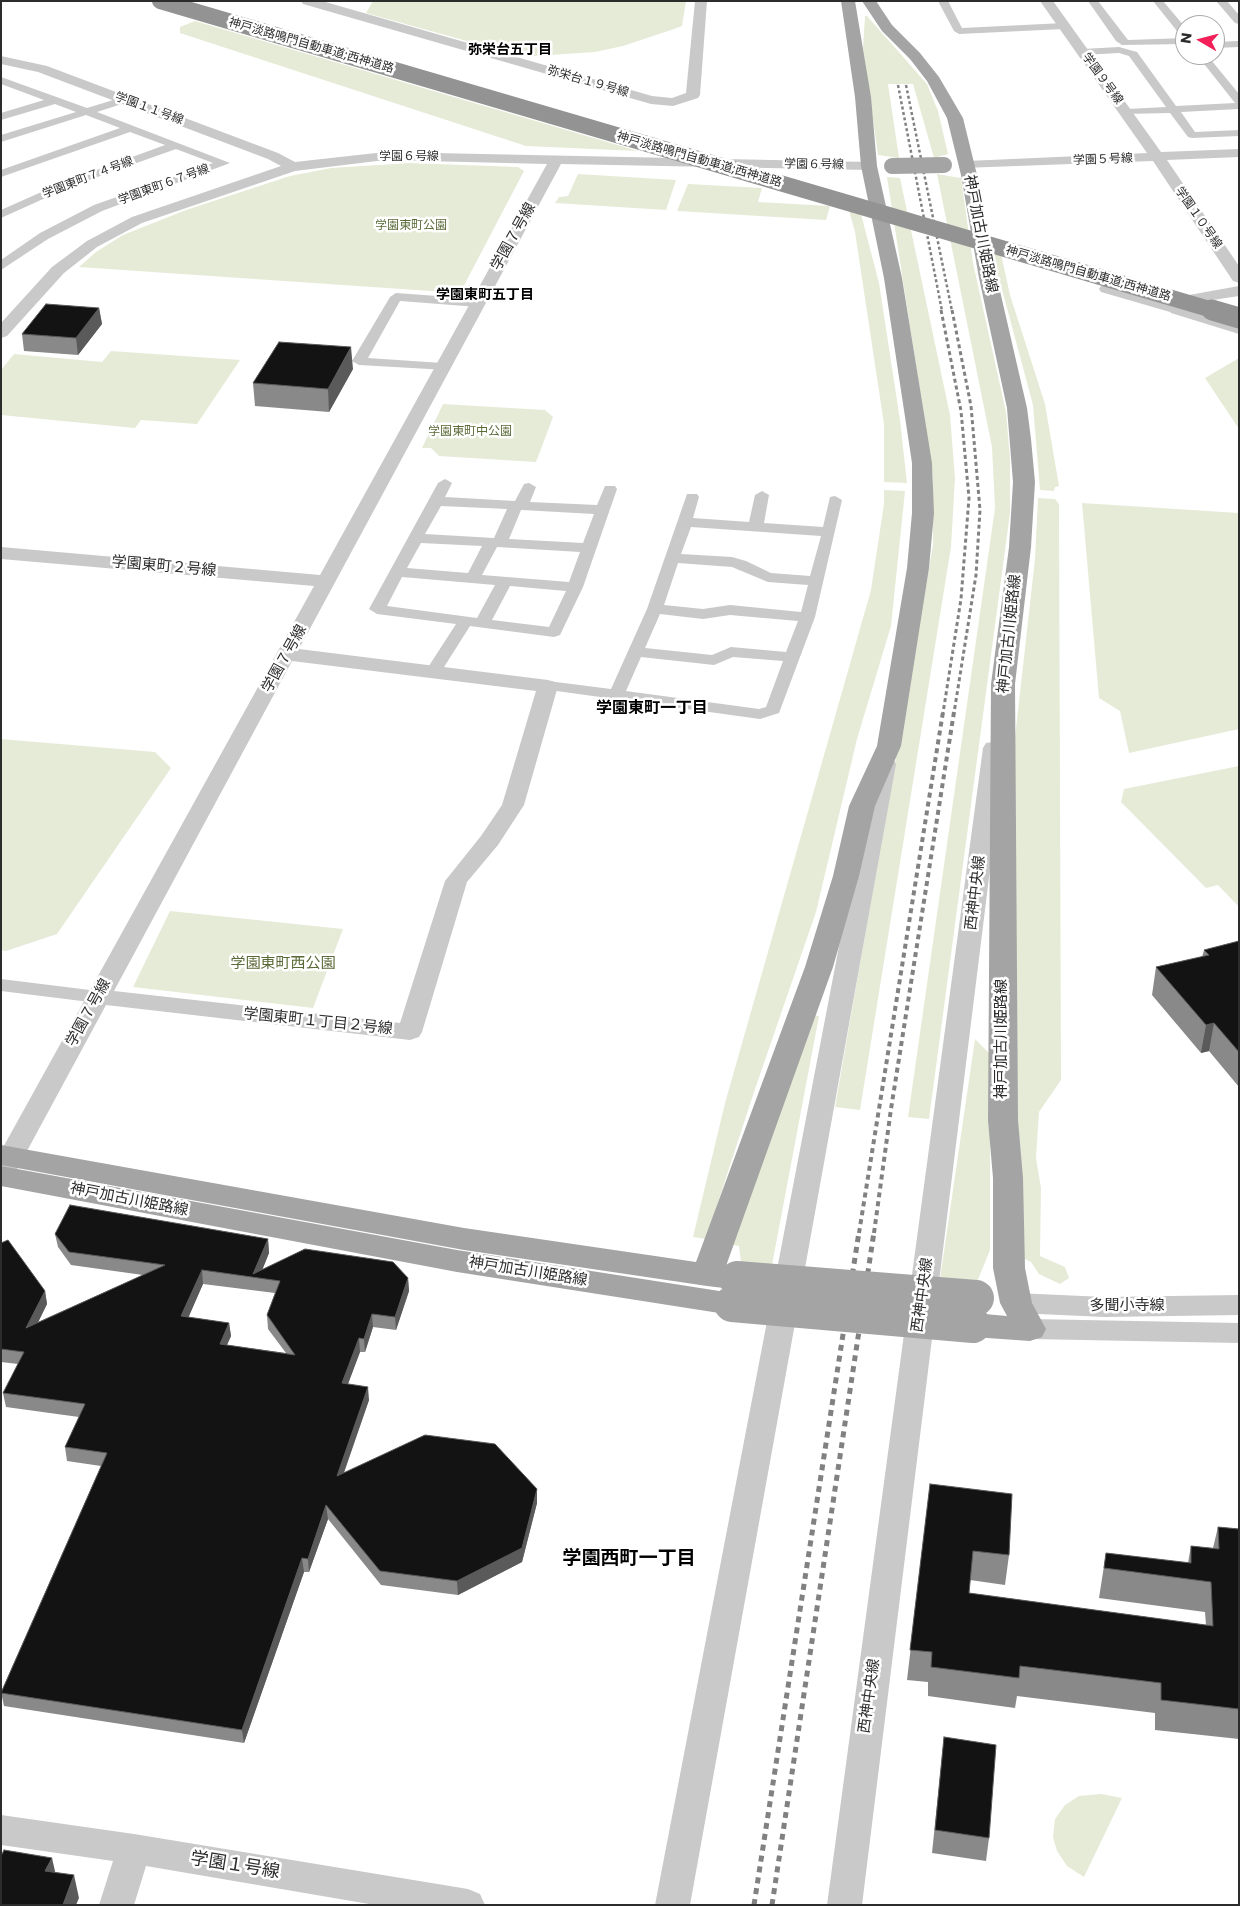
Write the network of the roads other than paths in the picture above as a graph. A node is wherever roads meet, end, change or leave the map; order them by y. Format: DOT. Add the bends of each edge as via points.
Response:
graph roads {
  1 [pos="160,1"];
  2 [pos="193,1"];
  3 [pos="307,1"];
  4 [pos="702,1"];
  5 [pos="848,1"];
  6 [pos="869,1"];
  7 [pos="943,1"];
  8 [pos="1046,1"];
  9 [pos="1093,1"];
  10 [pos="1158,1"];
  11 [pos="1221,1"];
  12 [pos="1239,21"];
  13 [pos="1175,22"];
  14 [pos="1064,26"];
  15 [pos="1175,41"];
  16 [pos="1239,44"];
  17 [pos="1225,45"];
  18 [pos="1083,52"];
  19 [pos="1,60"];
  20 [pos="1210,65"];
  21 [pos="4,82"];
  22 [pos="55,100"];
  23 [pos="124,100"];
  24 [pos="1239,101"];
  25 [pos="1239,106"];
  26 [pos="1172,110"];
  27 [pos="85,112"];
  28 [pos="1127,112"];
  29 [pos="1,117"];
  30 [pos="131,128"];
  31 [pos="1239,133"];
  32 [pos="1,139"];
  33 [pos="176,145"];
  34 [pos="1239,153"];
  35 [pos="1156,158"];
  36 [pos="556,160"];
  37 [pos="967,165"];
  38 [pos="869,166"];
  39 [pos="293,167"];
  40 [pos="1,174"];
  41 [pos="1,215"];
  42 [pos="1,266"];
  43 [pos="1239,278"];
  44 [pos="1105,289"];
  45 [pos="1239,291"];
  46 [pos="1239,299"];
  47 [pos="478,303"];
  48 [pos="1177,310"];
  49 [pos="1239,318"];
  50 [pos="1239,329"];
  51 [pos="1,334"];
  52 [pos="442,367"];
  53 [pos="445,482"];
  54 [pos="529,487"];
  55 [pos="610,489"];
  56 [pos="762,495"];
  57 [pos="692,497"];
  58 [pos="835,500"];
  59 [pos="436,501"];
  60 [pos="519,506"];
  61 [pos="603,510"];
  62 [pos="685,522"];
  63 [pos="756,526"];
  64 [pos="830,532"];
  65 [pos="415,538"];
  66 [pos="496,542"];
  67 [pos="590,548"];
  68 [pos="1,553"];
  69 [pos="674,558"];
  70 [pos="398,572"];
  71 [pos="473,578"];
  72 [pos="328,580"];
  73 [pos="505,581"];
  74 [pos="817,581"];
  75 [pos="575,588"];
  76 [pos="655,609"];
  77 [pos="807,617"];
  78 [pos="466,621"];
  79 [pos="482,622"];
  80 [pos="636,652"];
  81 [pos="288,654"];
  82 [pos="792,656"];
  83 [pos="433,672"];
  84 [pos="1002,684"];
  85 [pos="548,686"];
  86 [pos="616,696"];
  87 [pos="889,746"];
  88 [pos="1,985"];
  89 [pos="98,997"];
  90 [pos="4,1166"];
  91 [pos="707,1275"];
  92 [pos="735,1291"];
  93 [pos="1239,1305"];
  94 [pos="1023,1316"];
  95 [pos="1239,1332"];
  96 [pos="1,1830"];
  97 [pos="134,1849"];
  98 [pos="116,1905"];
  99 [pos="468,1905"];
  100 [pos="672,1905"];
  101 [pos="844,1905"];
  1 -- 49 [label="highway, 神戸淡路鳴門自動車道;西神道路, bridge"];
  2 -- 46 [label="highway, 神戸淡路鳴門自動車道;西神道路" via="1041,246"];
  3 -- 4 [label="street, 弥栄台１９号線" via="651,100 673,102 693,95"];
  5 -- 38 [label="main road" via="863,97"];
  6 -- 37 [label="main road, 神戸加古川姫路線" via="888,28 921,62 946,98 955,118"];
  7 -- 14 [label="street" via="959,31"];
  8 -- 14 [label="street, 学園９号線"];
  9 -- 15 [label="street" via="1126,43"];
  10 -- 13 [label="street"];
  11 -- 12 [label="street"];
  14 -- 18 [label="street, 学園９号線"];
  16 -- 17 [label="street"];
  18 -- 26 [label="street" via="1119,50 1134,54"];
  18 -- 28 [label="street, 学園９号線"];
  19 -- 23 [label="street, 学園１１号線" via="42,69"];
  20 -- 24 [label="street"];
  21 -- 22 [label="street, 学園東町６７号線"];
  22 -- 27 [label="street, 学園東町６７号線"];
  22 -- 29 [label="street"];
  23 -- 27 [label="street"];
  23 -- 39 [label="street, 学園１１号線" via="273,156"];
  25 -- 26 [label="street"];
  26 -- 28 [label="street"];
  26 -- 31 [label="street" via="1192,135"];
  27 -- 30 [label="street, 学園東町６７号線"];
  27 -- 32 [label="street"];
  28 -- 35 [label="street, 学園９号線"];
  30 -- 33 [label="street, 学園東町６７号線"];
  30 -- 40 [label="street"];
  33 -- 41 [label="street, 学園東町７４号線" via="68,184"];
  33 -- 42 [label="street, 学園東町６７号線" via="224,163 98,208 44,236"];
  34 -- 35 [label="street, 学園５号線"];
  35 -- 37 [label="street, 学園５号線"];
  35 -- 43 [label="street, 学園１０号線"];
  36 -- 38 [label="street, 学園６号線"];
  36 -- 39 [label="street, 学園６号線" via="384,156"];
  36 -- 47 [label="street, 学園７号線"];
  37 -- 38 [label="main road, bridge"];
  37 -- 84 [label="main road, 神戸加古川姫路線" via="1017,408 1022,448 1024,482 1020,547"];
  38 -- 87 [label="main road" via="893,278 916,417 924,513"];
  39 -- 51 [label="street, 学園６号線" via="137,220 92,244 58,270"];
  44 -- 48 [label="street"];
  45 -- 48 [label="street" via="1195,298"];
  47 -- 52 [label="street, 学園７号線"];
  47 -- 52 [label="street" via="396,297 359,361"];
  48 -- 50 [label="street"];
  52 -- 72 [label="street, 学園７号線"];
  53 -- 59 [label="street"];
  54 -- 60 [label="street"];
  55 -- 61 [label="street"];
  56 -- 63 [label="street"];
  57 -- 62 [label="street"];
  58 -- 64 [label="street"];
  59 -- 60 [label="street"];
  59 -- 65 [label="street"];
  60 -- 61 [label="street"];
  60 -- 66 [label="street"];
  61 -- 67 [label="street"];
  62 -- 63 [label="street"];
  62 -- 69 [label="street"];
  63 -- 64 [label="street"];
  64 -- 74 [label="street"];
  65 -- 66 [label="street"];
  65 -- 70 [label="street"];
  66 -- 67 [label="street"];
  66 -- 71 [label="street"];
  67 -- 75 [label="street"];
  68 -- 72 [label="street, 学園東町２号線"];
  69 -- 74 [label="street" via="732,562 768,577"];
  69 -- 76 [label="street"];
  70 -- 71 [label="street"];
  70 -- 78 [label="street" via="377,609"];
  71 -- 73 [label="street"];
  72 -- 81 [label="street, 学園７号線"];
  73 -- 75 [label="street"];
  73 -- 79 [label="street"];
  74 -- 77 [label="street"];
  75 -- 79 [label="street" via="554,632"];
  76 -- 77 [label="street" via="703,614 730,610"];
  76 -- 80 [label="street"];
  77 -- 82 [label="street"];
  78 -- 79 [label="street"];
  78 -- 83 [label="street"];
  80 -- 82 [label="street" via="714,660 731,652"];
  80 -- 86 [label="street"];
  81 -- 83 [label="street"];
  81 -- 89 [label="street, 学園７号線"];
  82 -- 86 [label="street" via="773,710 760,714"];
  83 -- 85 [label="street"];
  84 -- 94 [label="main road, 神戸加古川姫路線" via="1003,1120 1008,1178 1009,1268"];
  84 -- 101 [label="street, 西神中央線"];
  85 -- 86 [label="street"];
  85 -- 89 [label="street, 学園東町１丁目２号線" via="513,805 490,840 456,881 410,1032"];
  87 -- 91 [label="main road" via="862,806 846,876 819,967"];
  87 -- 100 [label="street"];
  88 -- 89 [label="street"];
  89 -- 90 [label="street, 学園７号線"];
  90 -- 91 [label="main road, 神戸加古川姫路線"];
  90 -- 92 [label="main road, 神戸加古川姫路線" via="457,1261"];
  91 -- 92 [label="main road"];
  92 -- 94 [label="main road, 神戸加古川姫路線, bridge"];
  93 -- 94 [label="street, 多聞小寺線" via="1105,1307"];
  94 -- 95 [label="street, 多聞小寺線"];
  96 -- 97 [label="street, 学園１号線"];
  97 -- 98 [label="street"];
  97 -- 99 [label="street, 学園１号線"];
}
